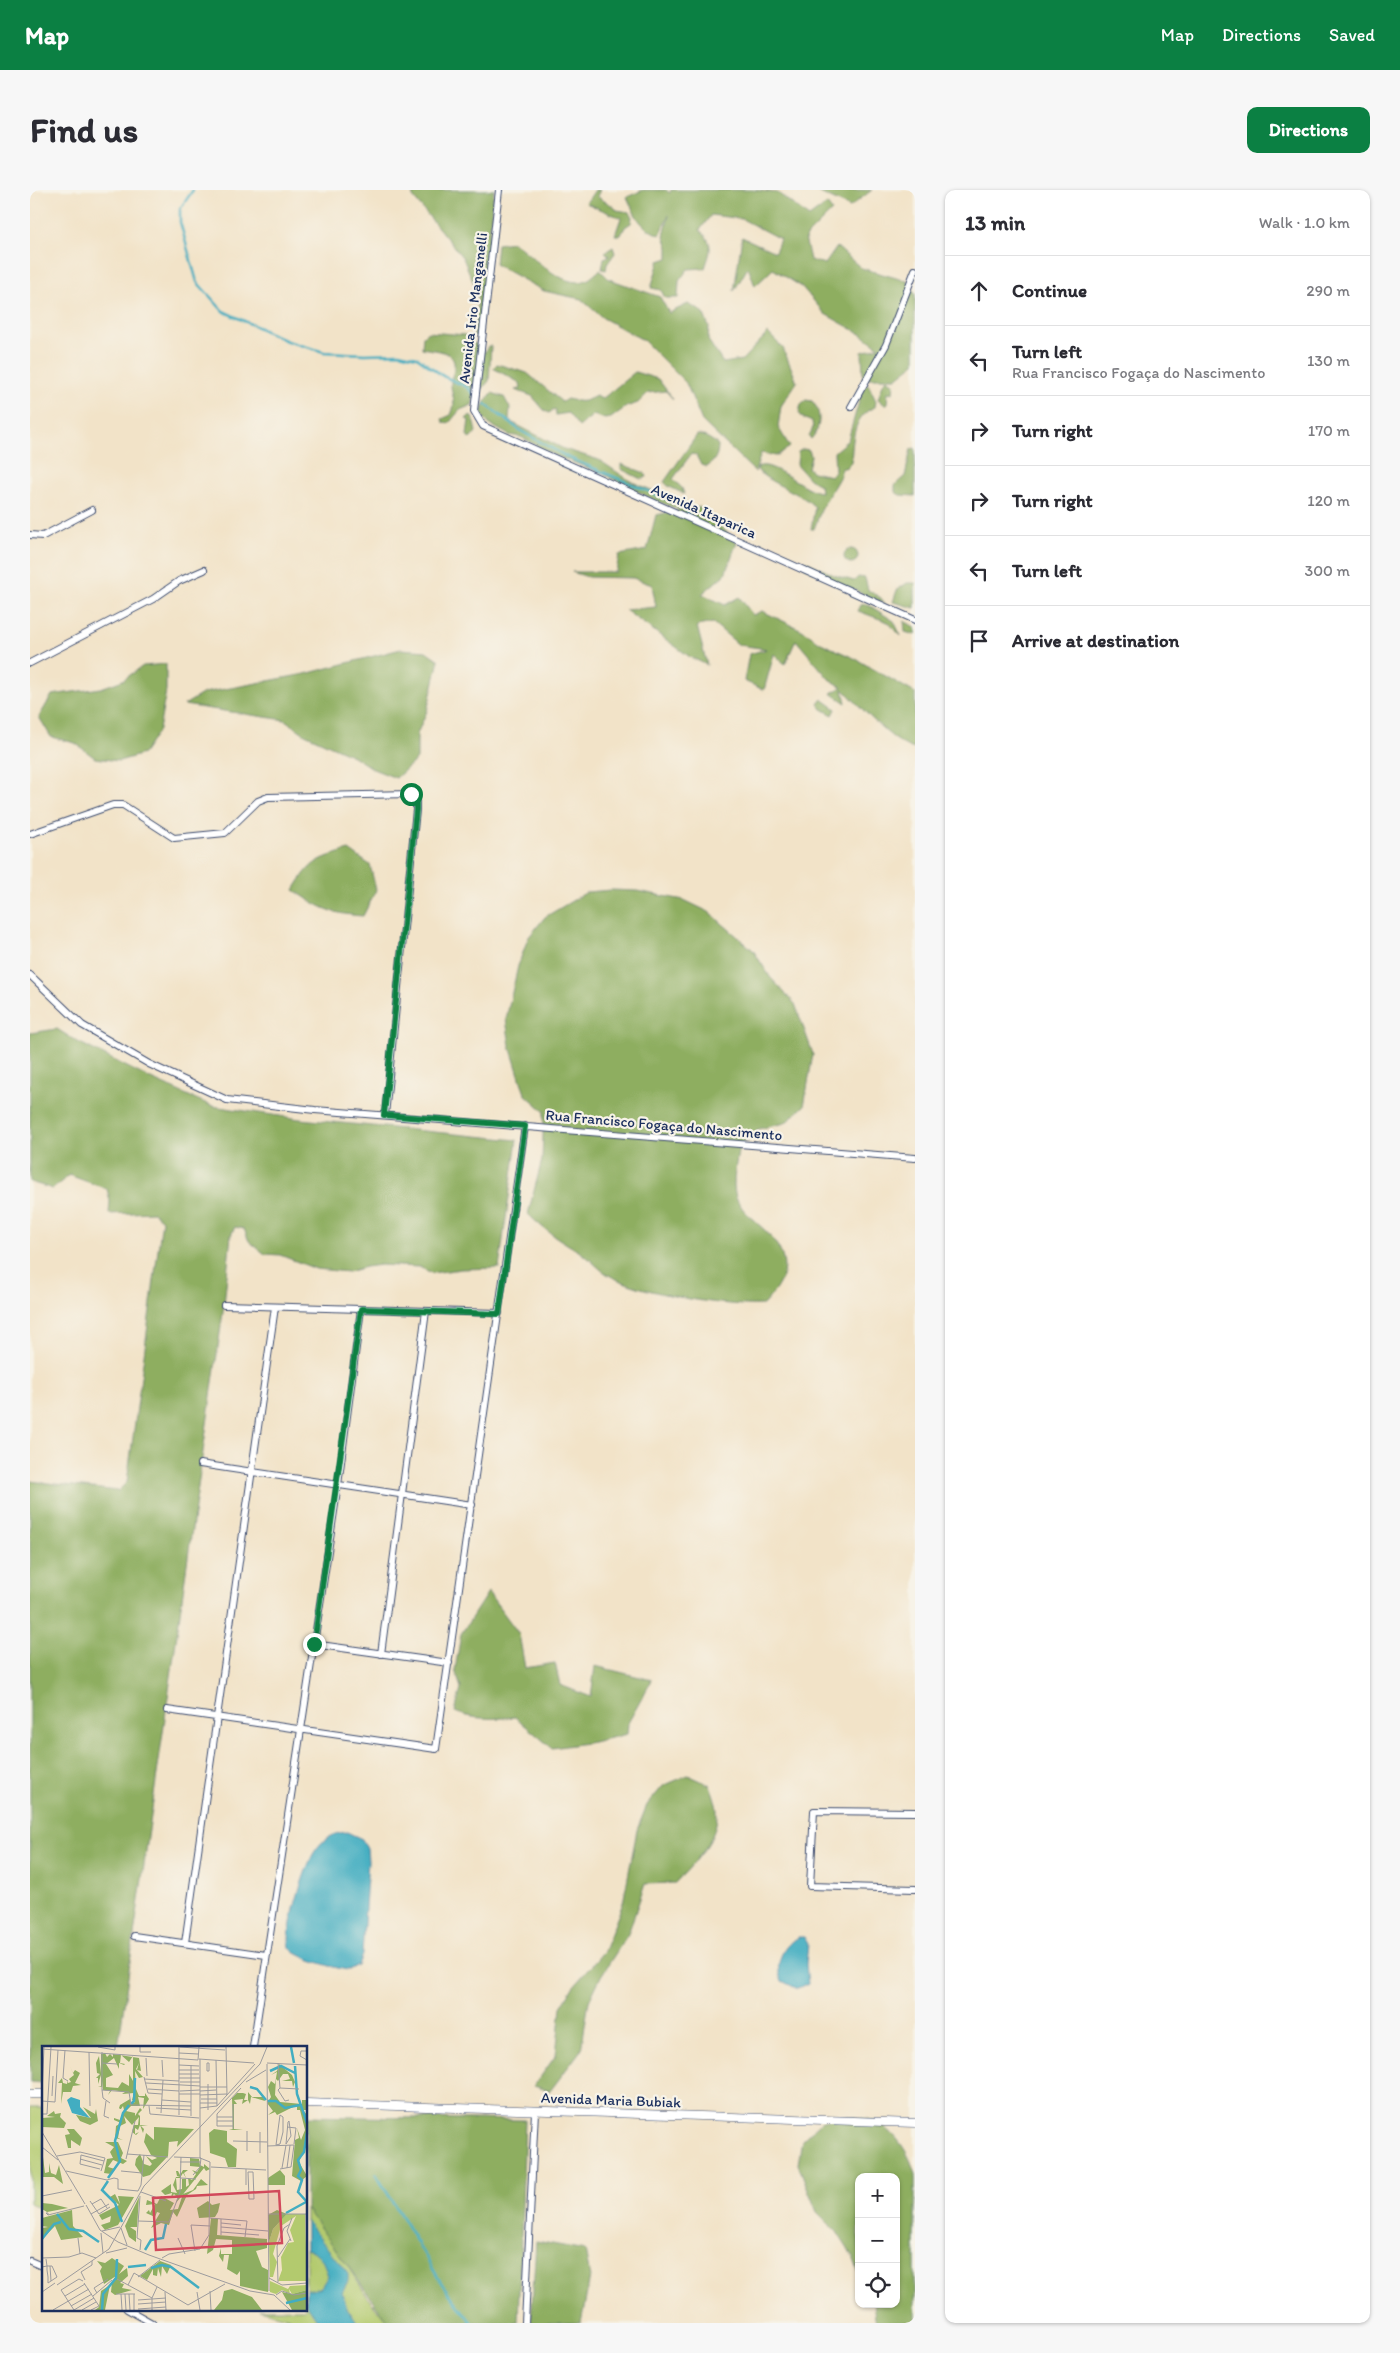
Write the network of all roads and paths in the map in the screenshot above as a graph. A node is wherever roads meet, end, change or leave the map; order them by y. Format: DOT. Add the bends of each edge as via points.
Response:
graph roads {
  1 [pos="499,190"];
  2 [pos="915,270"];
  3 [pos="851,407"];
  4 [pos="483,426"];
  5 [pos="92,510"];
  6 [pos="30,535"];
  7 [pos="204,570"];
  8 [pos="915,620"];
  9 [pos="30,663"];
  10 [pos="30,834"];
  11 [pos="30,975"];
  12 [pos="384,1115"];
  13 [pos="525,1126"];
  14 [pos="915,1158"];
  15 [pos="224,1305"];
  16 [pos="275,1307"];
  17 [pos="361,1309"];
  18 [pos="426,1311"];
  19 [pos="499,1314"];
  20 [pos="200,1464"];
  21 [pos="252,1472"];
  22 [pos="338,1485"];
  23 [pos="402,1494"];
  24 [pos="472,1505"];
  25 [pos="314,1644"];
  26 [pos="381,1654"];
  27 [pos="449,1663"];
  28 [pos="167,1710"];
  29 [pos="217,1717"];
  30 [pos="301,1729"];
  31 [pos="915,1812"];
  32 [pos="915,1889"];
  33 [pos="134,1936"];
  34 [pos="185,1943"];
  35 [pos="266,1955"];
  36 [pos="253,2046"];
  37 [pos="308,2103"];
  38 [pos="535,2111"];
  39 [pos="915,2123"];
  40 [pos="30,2261"];
  41 [pos="42,2266"];
  42 [pos="129,2310"];
  43 [pos="152,2323"];
  44 [pos="525,2323"];
  1 -- 4 [label="street, Avenida Irio Manganelli" via="474,411"];
  2 -- 3 [label="street" via="886,345"];
  4 -- 8 [label="street, Avenida Itaparica"];
  5 -- 6 [label="street" via="43,536"];
  7 -- 9 [label="street" via="178,581 153,599"];
  10 -- 12 [label="street" via="113,805 123,805 174,838 225,833 258,801 268,797 411,794 416,799 416,810"];
  11 -- 12 [label="street, Rua Francisco Fogaça do Nascimento" via="82,1025 149,1064 226,1100"];
  12 -- 13 [label="street, Rua Francisco Fogaça do Nascimento"];
  13 -- 14 [label="street, Rua Francisco Fogaça do Nascimento"];
  13 -- 19 [label="street"];
  15 -- 16 [label="street"];
  16 -- 17 [label="street"];
  16 -- 21 [label="street"];
  17 -- 18 [label="street"];
  17 -- 22 [label="street"];
  18 -- 19 [label="street"];
  18 -- 23 [label="street"];
  19 -- 24 [label="street"];
  20 -- 21 [label="street"];
  21 -- 22 [label="street"];
  21 -- 29 [label="street"];
  22 -- 23 [label="street"];
  22 -- 25 [label="street"];
  23 -- 24 [label="street"];
  23 -- 26 [label="street"];
  24 -- 27 [label="street"];
  25 -- 26 [label="street"];
  25 -- 30 [label="street"];
  26 -- 27 [label="street"];
  27 -- 30 [label="street" via="436,1749"];
  28 -- 29 [label="street"];
  29 -- 30 [label="street"];
  29 -- 34 [label="street"];
  30 -- 35 [label="street"];
  31 -- 32 [label="street" via="814,1811 810,1886"];
  33 -- 34 [label="street"];
  34 -- 35 [label="street"];
  35 -- 36 [label="street"];
  37 -- 38 [label="street, Avenida Maria Bubiak"];
  38 -- 39 [label="street, Avenida Maria Bubiak"];
  38 -- 44 [label="street"];
  40 -- 41 [label="street"];
  42 -- 43 [label="street"];
}
